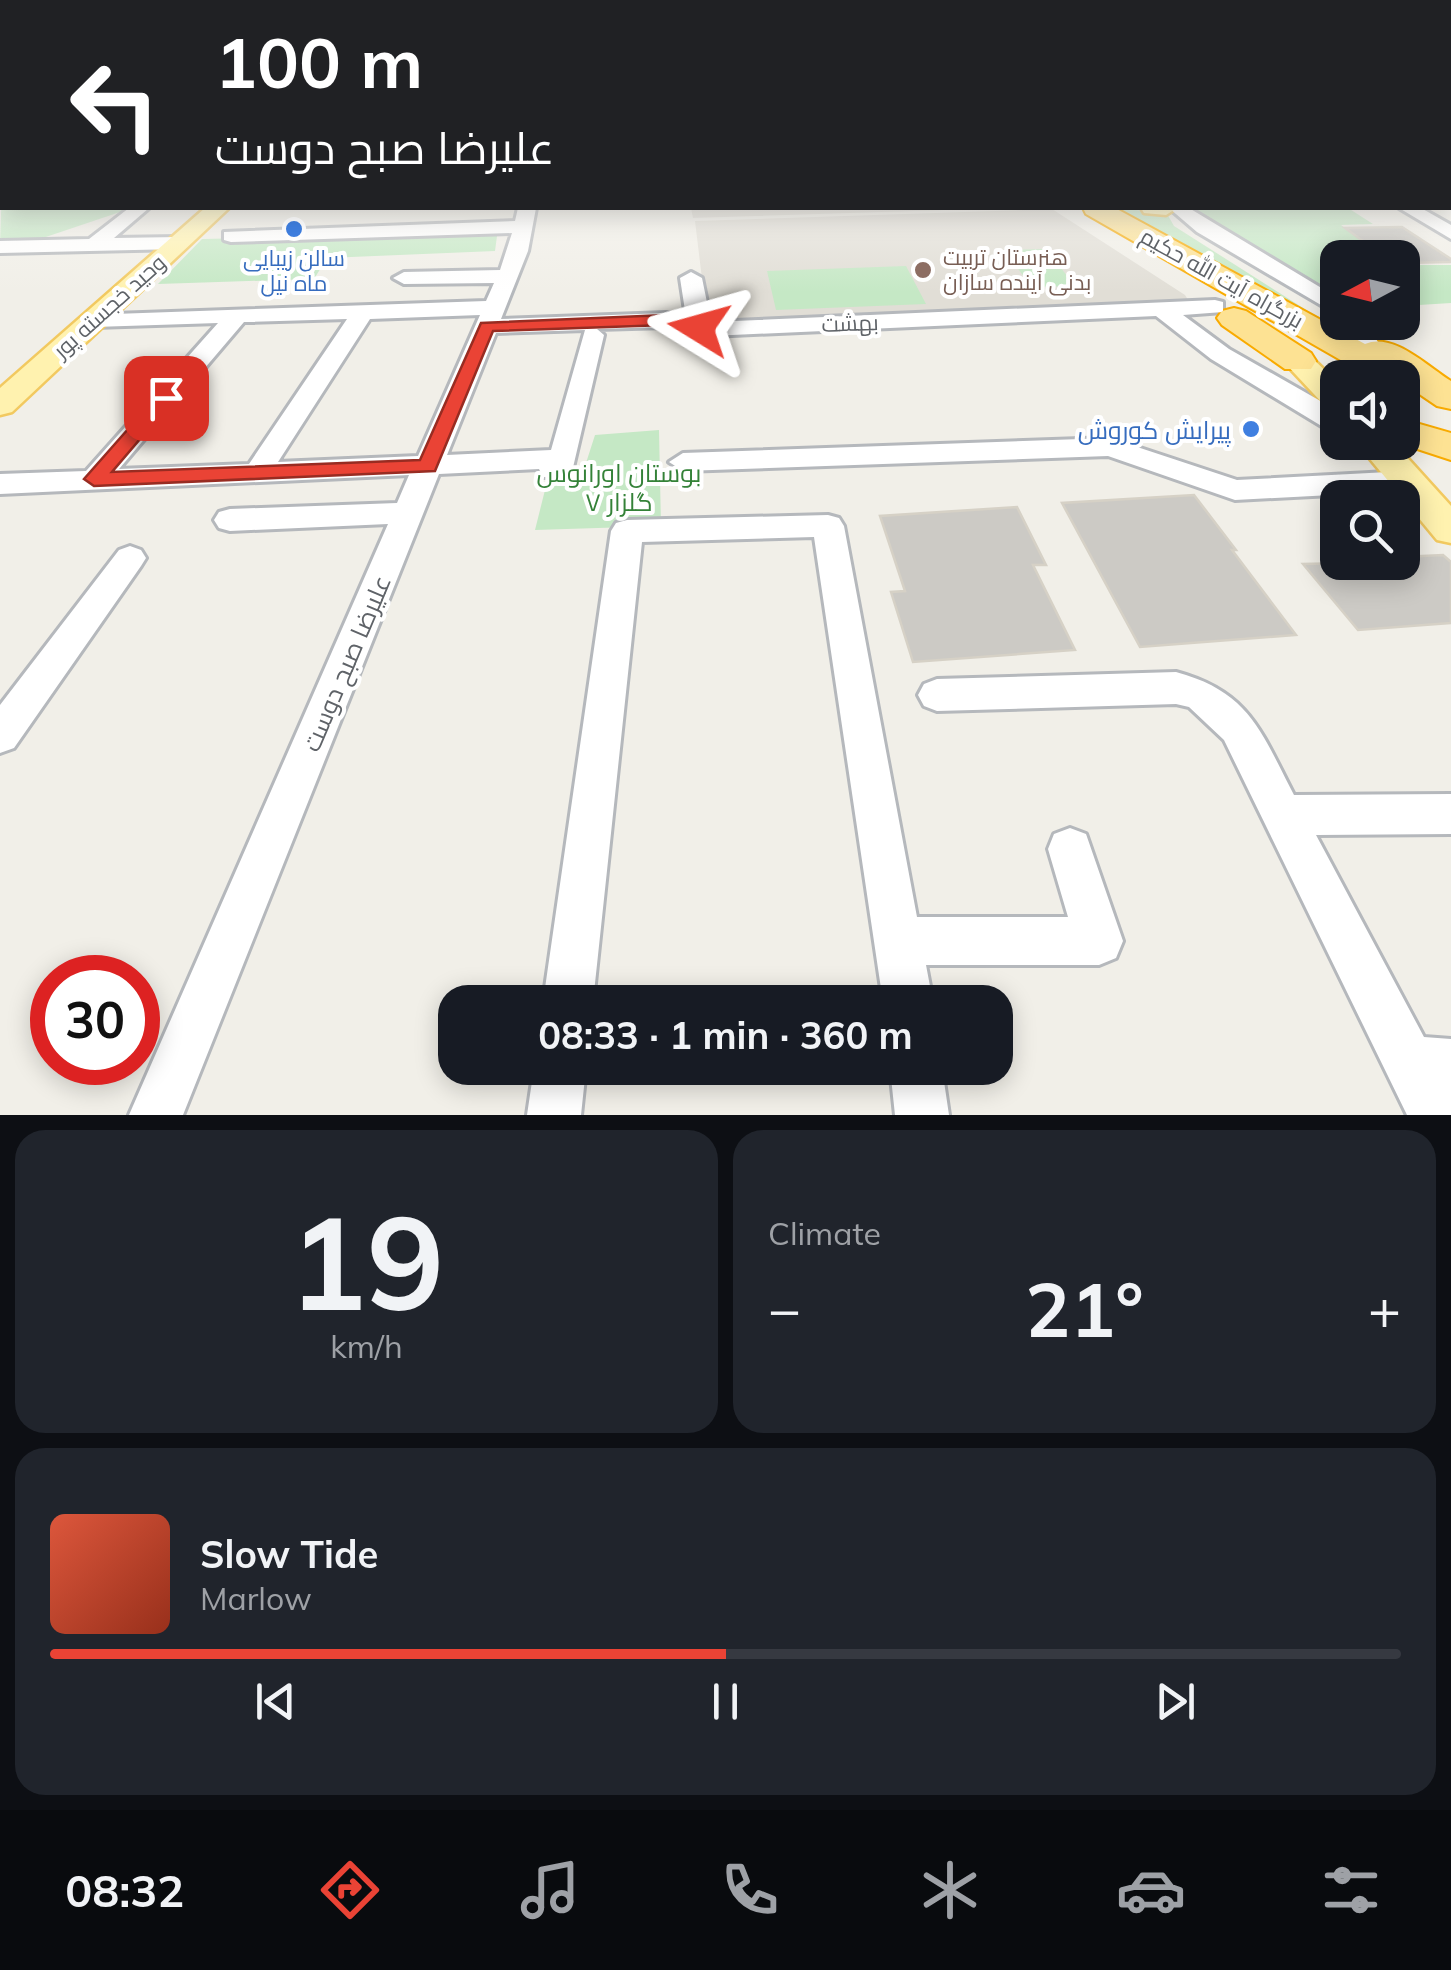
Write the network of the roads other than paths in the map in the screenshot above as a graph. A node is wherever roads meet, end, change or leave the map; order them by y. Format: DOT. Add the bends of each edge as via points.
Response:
graph roads {
  1 [pos="138,210"];
  2 [pos="216,210"];
  3 [pos="1067,210"];
  4 [pos="1067,210"];
  5 [pos="1100,210"];
  6 [pos="1172,210"];
  7 [pos="1175,210"];
  8 [pos="1412,210"];
  9 [pos="525,217"];
  10 [pos="1451,232"];
  11 [pos="232,236"];
  12 [pos="178,243"];
  13 [pos="95,244"];
  14 [pos="0,247"];
  15 [pos="404,278"];
  16 [pos="691,278"];
  17 [pos="1320,297"];
  18 [pos="496,304"];
  19 [pos="1215,307"];
  20 [pos="1320,309"];
  21 [pos="1162,310"];
  22 [pos="363,312"];
  23 [pos="237,316"];
  24 [pos="94,320"];
  25 [pos="699,328"];
  26 [pos="592,335"];
  27 [pos="1367,340"];
  28 [pos="1327,360"];
  29 [pos="1383,360"];
  30 [pos="1298,361"];
  31 [pos="1420,375"];
  32 [pos="1420,381"];
  33 [pos="1451,382"];
  34 [pos="1320,383"];
  35 [pos="2,400"];
  36 [pos="1451,402"];
  37 [pos="1320,411"];
  38 [pos="1420,414"];
  39 [pos="1451,432"];
  40 [pos="1420,447"];
  41 [pos="1451,447"];
  42 [pos="1330,460"];
  43 [pos="1387,460"];
  44 [pos="683,462"];
  45 [pos="426,472"];
  46 [pos="257,473"];
  47 [pos="94,479"];
  48 [pos="0,484"];
  49 [pos="408,513"];
  50 [pos="230,520"];
  51 [pos="1451,530"];
  52 [pos="130,558"];
  53 [pos="936,695"];
  54 [pos="0,736"];
  55 [pos="1451,814"];
  56 [pos="1286,815"];
  57 [pos="1070,849"];
  58 [pos="900,941"];
  59 [pos="570,985"];
  60 [pos="906,985"];
  61 [pos="1430,1064"];
  62 [pos="558,1085"];
  63 [pos="918,1085"];
  64 [pos="156,1115"];
  65 [pos="554,1115"];
  66 [pos="922,1115"];
  67 [pos="1436,1115"];
  1 -- 13 [label="street"];
  2 -- 12 [label="main road, وحید خجسته پور"];
  3 -- 19 [label="highway"];
  4 -- 28 [label="highway, بزرگراه آیت الله حکیم"];
  5 -- 29 [label="highway, بزرگراه آیت الله حکیم"];
  6 -- 20 [label="highway" via="1194,233"];
  7 -- 17 [label="street"];
  8 -- 10 [label="street"];
  9 -- 11 [label="street"];
  9 -- 18 [label="street, علیرضا صبح دوست"];
  12 -- 13 [label="street"];
  12 -- 24 [label="main road, وحید خجسته پور"];
  13 -- 14 [label="street"];
  15 -- 18 [label="street"];
  16 -- 25 [label="street"];
  18 -- 22 [label="street"];
  18 -- 25 [label="street, بهشت"];
  18 -- 45 [label="street, علیرضا صبح دوست"];
  19 -- 21 [label="street, بهشت"];
  19 -- 30 [label="highway"];
  21 -- 25 [label="street, بهشت"];
  21 -- 37 [label="street" via="1220,354"];
  22 -- 23 [label="street"];
  22 -- 46 [label="street"];
  23 -- 24 [label="street"];
  23 -- 47 [label="street"];
  24 -- 35 [label="main road, وحید خجسته پور"];
  26 -- 45 [label="street" via="561,469"];
  27 -- 36 [label="highway"];
  30 -- 34 [label="main road"];
  31 -- 33 [label="street"];
  32 -- 36 [label="highway, بزرگراه آیت الله حکیم"];
  38 -- 39 [label="highway"];
  40 -- 41 [label="highway"];
  42 -- 44 [label="street" via="1235,490 1110,447"];
  43 -- 51 [label="main road"];
  45 -- 46 [label="street"];
  45 -- 49 [label="street, علیرضا صبح دوست"];
  46 -- 47 [label="street"];
  47 -- 48 [label="street"];
  49 -- 50 [label="street"];
  49 -- 64 [label="street, علیرضا صبح دوست"];
  52 -- 54 [label="street"];
  53 -- 56 [label="street" via="1176,688 1201,695 1238,728"];
  55 -- 56 [label="street"];
  56 -- 61 [label="street"];
  57 -- 58 [label="street" via="1098,941"];
  58 -- 59 [label="street" via="828,526 627,531"];
  58 -- 60 [label="street"];
  61 -- 67 [label="street"];
  62 -- 65 [label="street"];
  63 -- 66 [label="street"];
}
